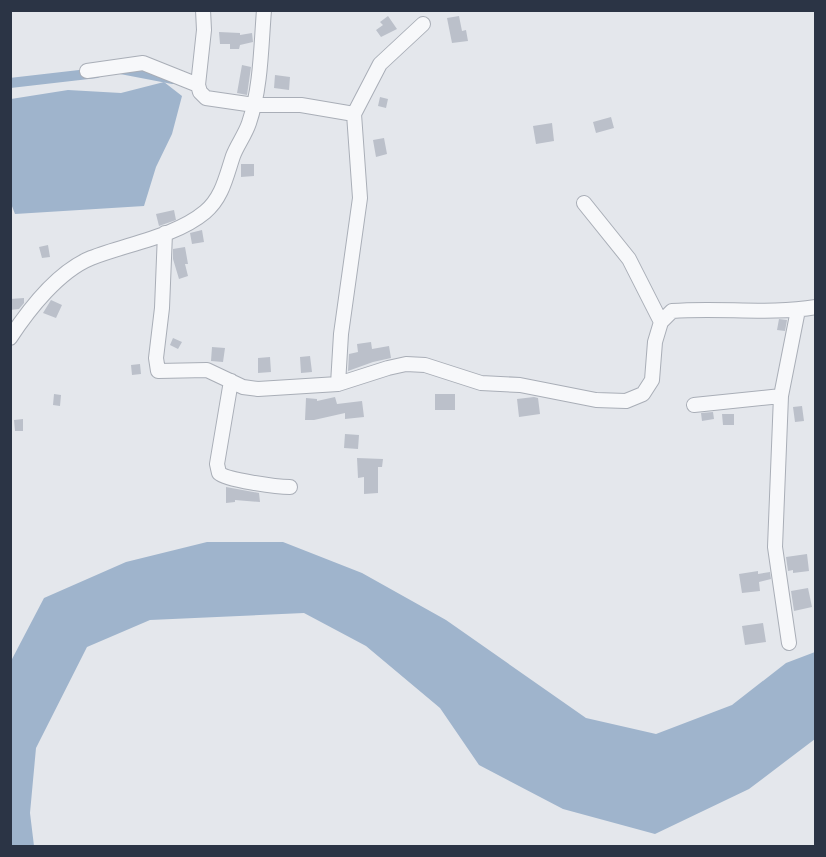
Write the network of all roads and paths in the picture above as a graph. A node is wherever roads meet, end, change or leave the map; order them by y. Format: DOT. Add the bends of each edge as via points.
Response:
graph roads {
  1 [pos="203,10"];
  2 [pos="264,10"];
  3 [pos="423,24"];
  4 [pos="87,71"];
  5 [pos="198,85"];
  6 [pos="254,105"];
  7 [pos="354,114"];
  8 [pos="584,203"];
  9 [pos="165,232"];
  10 [pos="816,307"];
  11 [pos="798,310"];
  12 [pos="661,322"];
  13 [pos="10,338"];
  14 [pos="231,381"];
  15 [pos="338,384"];
  16 [pos="781,396"];
  17 [pos="694,405"];
  18 [pos="290,487"];
  19 [pos="789,643"];
  1 -- 5 [label="street"];
  2 -- 6 [label="street"];
  3 -- 7 [label="street" via="380,64"];
  4 -- 5 [label="street" via="143,63"];
  5 -- 6 [label="street" via="206,98"];
  6 -- 7 [label="street" via="301,105"];
  6 -- 9 [label="street" via="221,192 205,212"];
  7 -- 15 [label="street" via="360,198"];
  8 -- 12 [label="street" via="629,259"];
  9 -- 13 [label="street" via="89,259 63,275"];
  9 -- 14 [label="street" via="158,371 207,370"];
  10 -- 11 [label="street"];
  11 -- 12 [label="street" via="672,311"];
  11 -- 16 [label="street"];
  12 -- 15 [label="street" via="652,380 643,394 626,401 481,383 425,365 406,364"];
  14 -- 15 [label="street" via="258,389"];
  14 -- 18 [label="street" via="219,473 230,480"];
  16 -- 17 [label="street"];
  16 -- 19 [label="street" via="775,547"];
}
